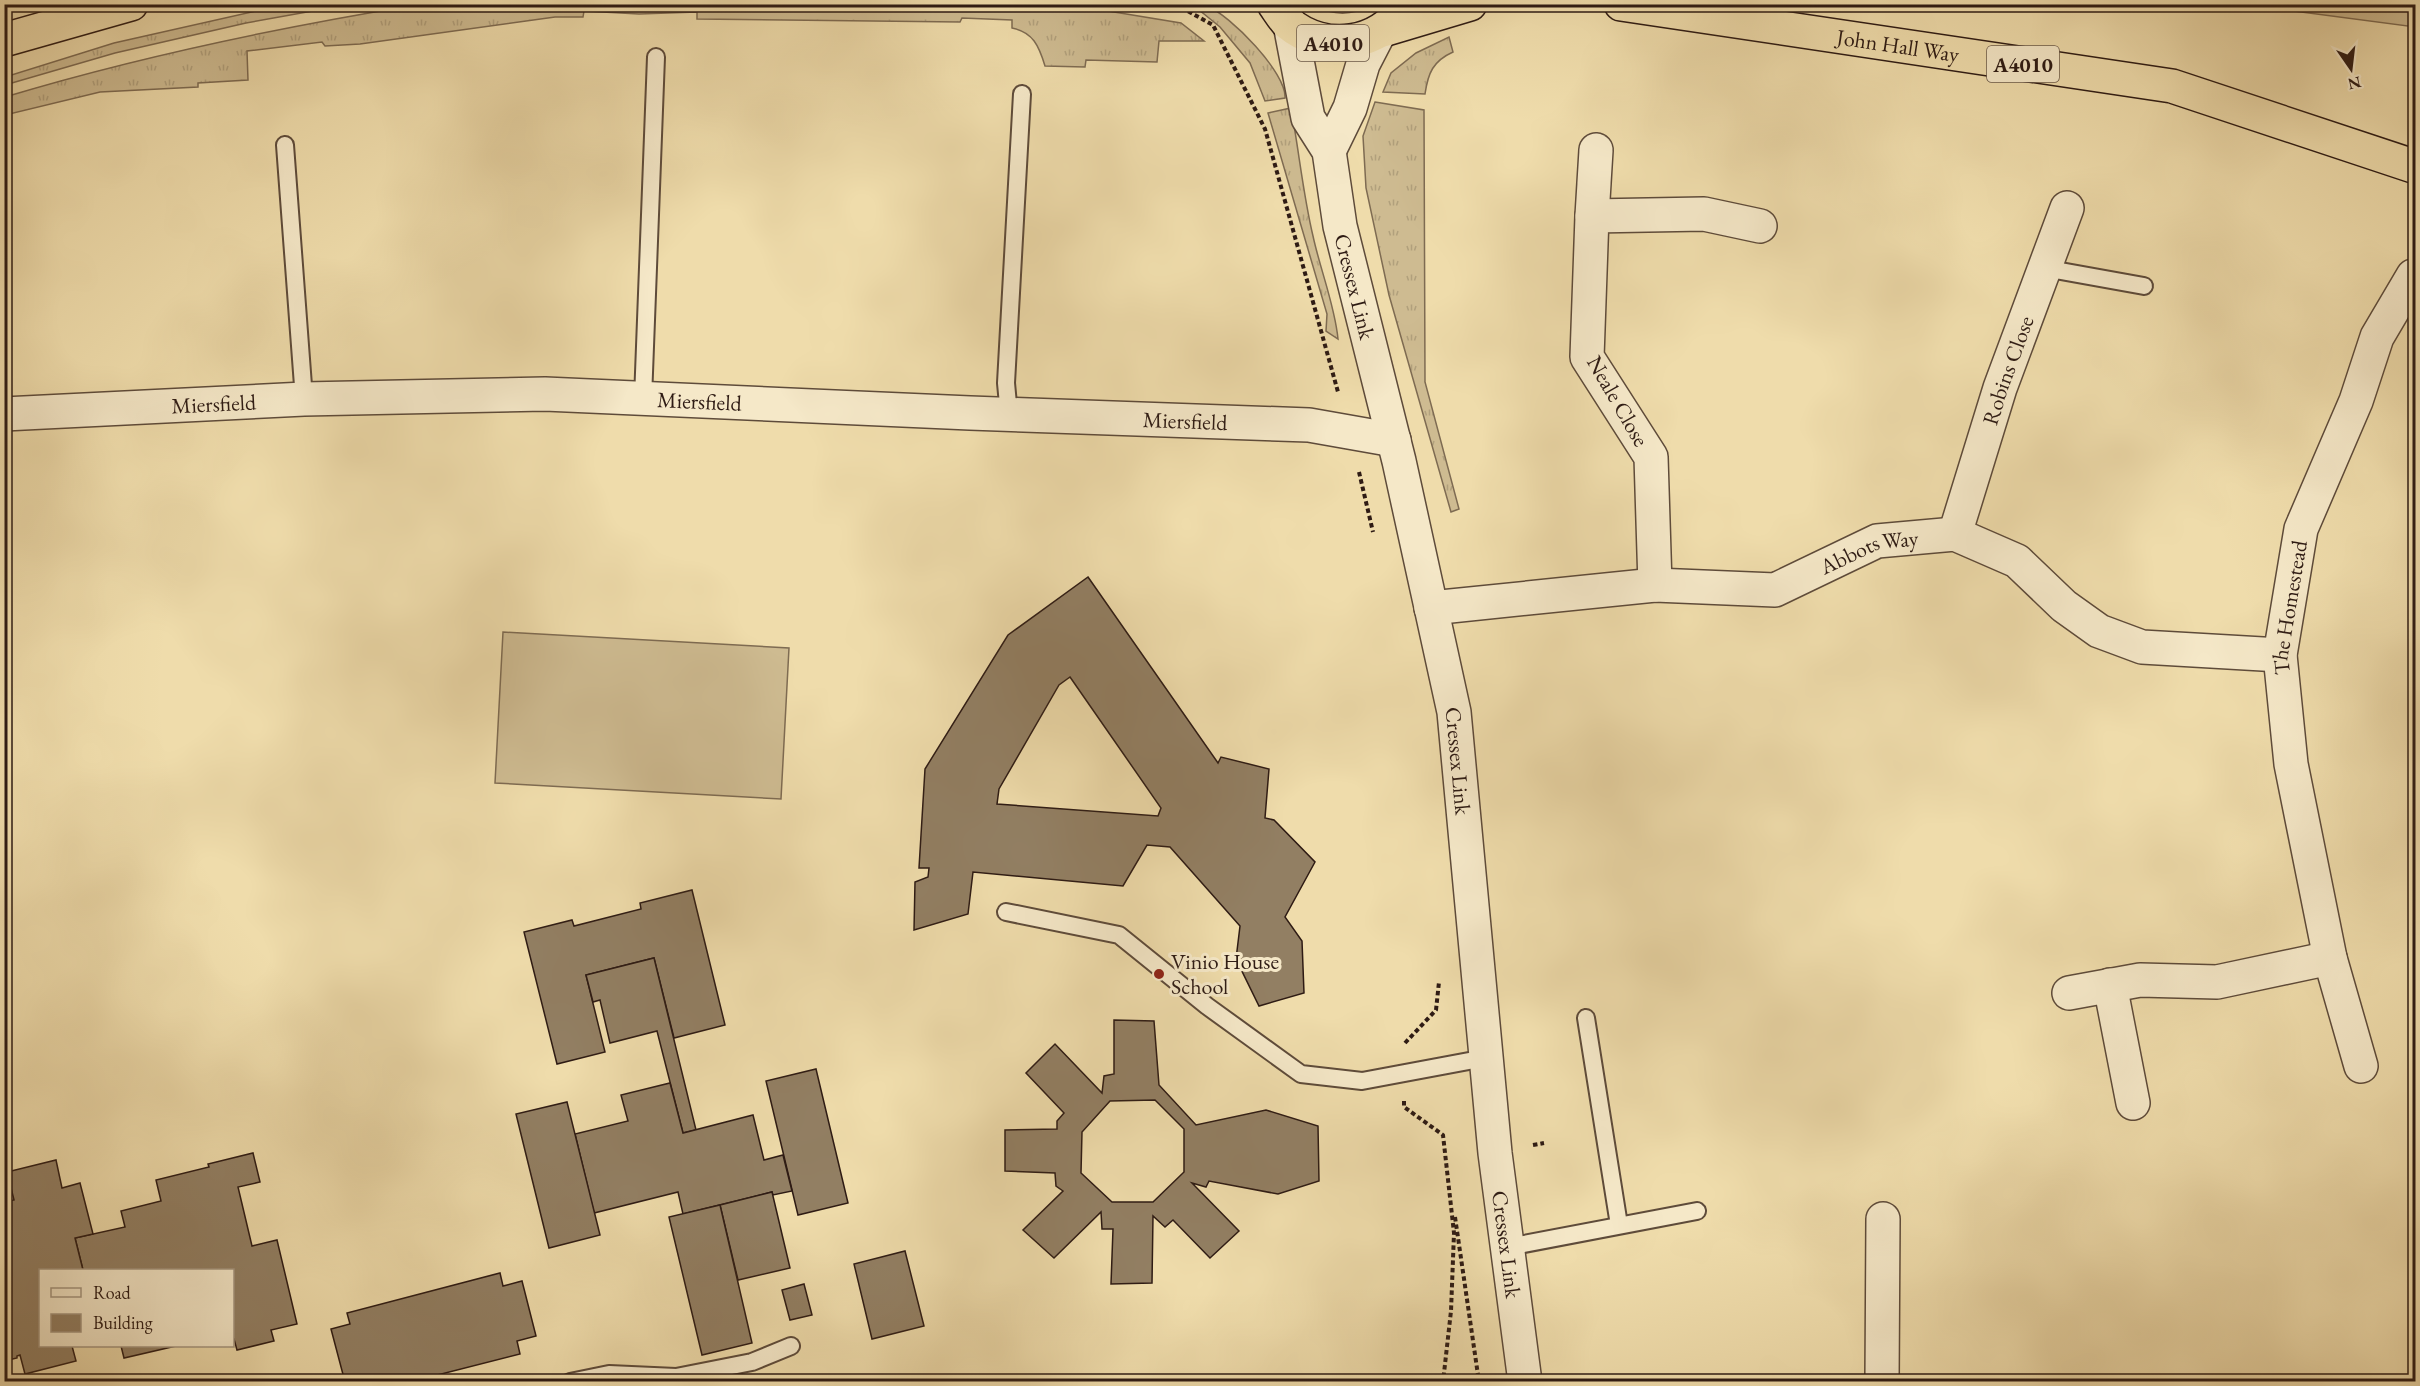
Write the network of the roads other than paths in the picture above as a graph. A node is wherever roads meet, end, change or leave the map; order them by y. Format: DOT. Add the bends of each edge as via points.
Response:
graph roads {
  1 [pos="131,4"];
  2 [pos="1257,4"];
  3 [pos="1406,4"];
  4 [pos="1470,4"];
  5 [pos="1621,4"];
  6 [pos="1283,17"];
  7 [pos="1381,32"];
  8 [pos="4,40"];
  9 [pos="656,57"];
  10 [pos="1022,94"];
  11 [pos="285,145"];
  12 [pos="1596,150"];
  13 [pos="1329,151"];
  14 [pos="2415,167"];
  15 [pos="2067,208"];
  16 [pos="1592,216"];
  17 [pos="1760,226"];
  18 [pos="2044,268"];
  19 [pos="2413,276"];
  20 [pos="2144,286"];
  21 [pos="304,399"];
  22 [pos="643,399"];
  23 [pos="4,414"];
  24 [pos="1009,415"];
  25 [pos="1394,440"];
  26 [pos="1955,534"];
  27 [pos="1655,585"];
  28 [pos="1431,608"];
  29 [pos="2280,656"];
  30 [pos="1006,912"];
  31 [pos="2330,958"];
  32 [pos="2109,985"];
  33 [pos="2068,993"];
  34 [pos="1586,1018"];
  35 [pos="1485,1058"];
  36 [pos="2361,1066"];
  37 [pos="2133,1102"];
  38 [pos="1697,1211"];
  39 [pos="1883,1219"];
  40 [pos="1619,1225"];
  41 [pos="1508,1247"];
  42 [pos="790,1346"];
  43 [pos="570,1382"];
  44 [pos="1525,1382"];
  45 [pos="1882,1382"];
  1 -- 8 [label="highway"];
  2 -- 6 [label="highway, A4010"];
  3 -- 7 [label="highway, A4010"];
  4 -- 7 [label="highway, A4010"];
  5 -- 14 [label="highway, John Hall Way / A4010" via="2172,86"];
  6 -- 7 [label="highway, A4010" via="1310,37 1333,43 1357,41"];
  6 -- 13 [label="street, Cressex Link" via="1308,118"];
  7 -- 13 [label="street" via="1363,64 1350,108"];
  9 -- 22 [label="lane"];
  10 -- 24 [label="lane" via="1006,383"];
  11 -- 21 [label="lane"];
  12 -- 16 [label="street, Neale Close"];
  13 -- 25 [label="street, Cressex Link" via="1340,226"];
  15 -- 18 [label="street, Robins Close"];
  16 -- 17 [label="street" via="1704,214"];
  16 -- 27 [label="street, Neale Close" via="1587,357 1652,457"];
  18 -- 20 [label="lane"];
  18 -- 26 [label="street, Robins Close" via="2000,388"];
  19 -- 29 [label="street, The Homestead" via="2377,337 2356,401 2301,529"];
  21 -- 22 [label="street, Miersfield" via="545,394"];
  21 -- 23 [label="street, Miersfield"];
  22 -- 24 [label="street, Miersfield"];
  24 -- 25 [label="street, Miersfield" via="1309,425"];
  25 -- 28 [label="street, Cressex Link"];
  26 -- 27 [label="street, Abbots Way" via="1877,541 1775,590"];
  26 -- 29 [label="street, Abbots Way" via="2017,561 2064,606 2099,631 2142,647"];
  27 -- 28 [label="street, Abbots Way"];
  28 -- 35 [label="street, Cressex Link" via="1454,712"];
  29 -- 31 [label="street, The Homestead" via="2291,764"];
  30 -- 35 [label="lane" via="1119,935 1207,1006 1301,1074 1362,1081"];
  31 -- 32 [label="street" via="2217,982 2139,980"];
  31 -- 36 [label="street, The Homestead"];
  32 -- 33 [label="street"];
  32 -- 37 [label="street"];
  34 -- 40 [label="lane"];
  35 -- 41 [label="street, Cressex Link"];
  38 -- 40 [label="lane"];
  39 -- 45 [label="street"];
  40 -- 41 [label="lane"];
  41 -- 44 [label="street, Cressex Link"];
  42 -- 43 [label="lane" via="752,1362 676,1377 609,1374"];
}
